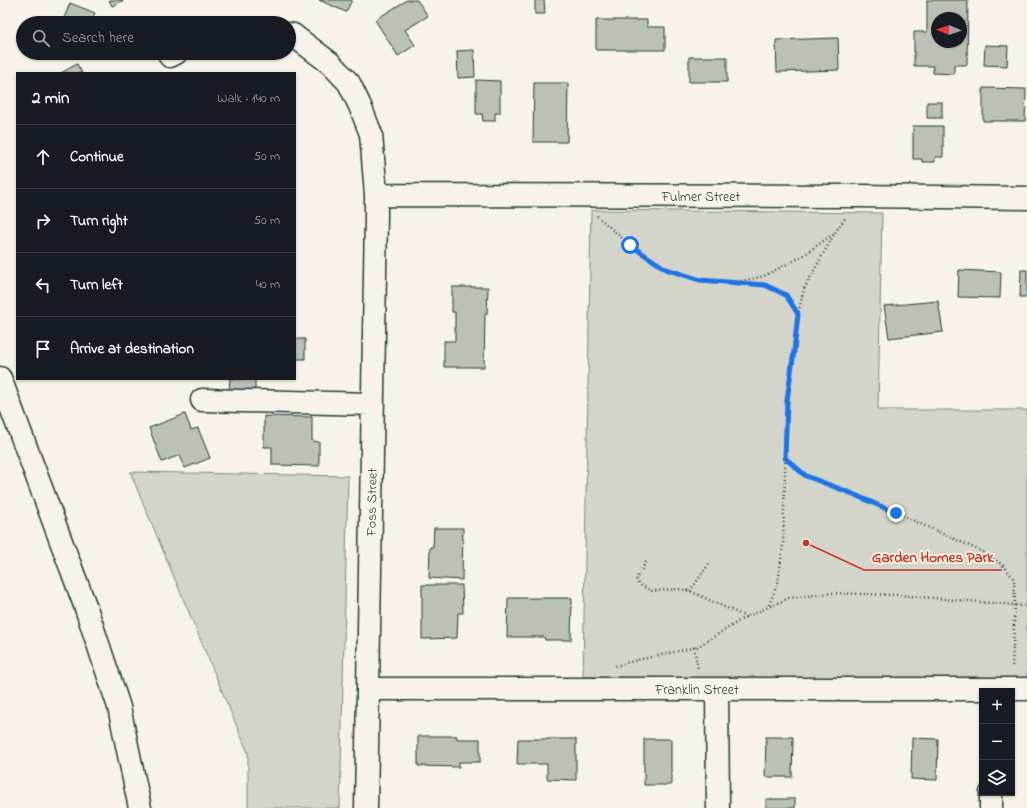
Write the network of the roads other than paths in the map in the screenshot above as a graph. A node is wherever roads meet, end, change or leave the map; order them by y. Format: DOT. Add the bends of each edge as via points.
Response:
graph roads {
  1 [pos="296,37"];
  2 [pos="376,195"];
  3 [pos="1027,198"];
  4 [pos="0,378"];
  5 [pos="202,400"];
  6 [pos="372,404"];
  7 [pos="368,689"];
  8 [pos="718,689"];
  9 [pos="979,690"];
  10 [pos="991,796"];
  11 [pos="140,808"];
  12 [pos="366,808"];
  13 [pos="718,808"];
  14 [pos="991,808"];
  1 -- 2 [label="main road, Foss Street" via="330,63 349,83 371,134"];
  2 -- 3 [label="main road, Fulmer Street"];
  2 -- 6 [label="main road, Foss Street"];
  4 -- 11 [label="main road" via="86,608 119,706"];
  5 -- 6 [label="main road"];
  6 -- 7 [label="main road, Foss Street"];
  7 -- 8 [label="main road, Franklin Street"];
  7 -- 12 [label="main road, Foss Street"];
  8 -- 9 [label="main road, Franklin Street"];
  8 -- 13 [label="main road"];
  10 -- 14 [label="main road"];
}
